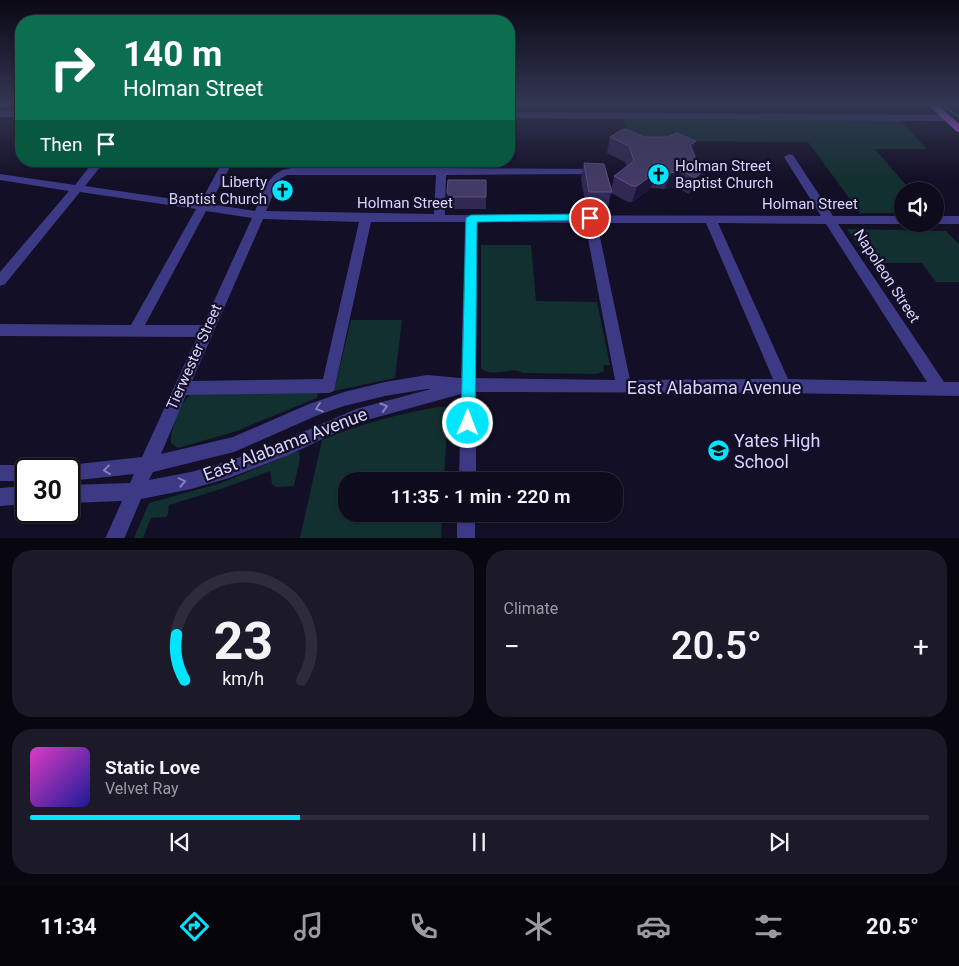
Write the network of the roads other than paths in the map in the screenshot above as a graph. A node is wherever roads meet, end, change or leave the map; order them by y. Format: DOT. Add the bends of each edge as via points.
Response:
graph roads {
  1 [pos="789,157"];
  2 [pos="95,167"];
  3 [pos="225,167"];
  4 [pos="412,167"];
  5 [pos="442,167"];
  6 [pos="468,167"];
  7 [pos="600,172"];
  8 [pos="0,177"];
  9 [pos="78,188"];
  10 [pos="202,206"];
  11 [pos="259,215"];
  12 [pos="366,218"];
  13 [pos="439,218"];
  14 [pos="471,218"];
  15 [pos="590,218"];
  16 [pos="710,219"];
  17 [pos="830,219"];
  18 [pos="894,220"];
  19 [pos="954,220"];
  20 [pos="959,231"];
  21 [pos="3,274"];
  22 [pos="0,330"];
  23 [pos="135,330"];
  24 [pos="206,331"];
  25 [pos="469,385"];
  26 [pos="784,386"];
  27 [pos="624,387"];
  28 [pos="181,388"];
  29 [pos="940,389"];
  30 [pos="959,389"];
  31 [pos="146,465"];
  32 [pos="80,472"];
  33 [pos="467,472"];
  34 [pos="0,473"];
  35 [pos="15,473"];
  36 [pos="134,491"];
  37 [pos="80,493"];
  38 [pos="15,496"];
  39 [pos="0,497"];
  40 [pos="466,522"];
  41 [pos="114,538"];
  42 [pos="466,538"];
  1 -- 17 [label="street, Napoleon Street"];
  2 -- 9 [label="street"];
  3 -- 10 [label="street"];
  4 -- 11 [label="street, Tierwester Street" via="284,172 276,177"];
  5 -- 13 [label="street"];
  6 -- 7 [label="street"];
  8 -- 9 [label="street, Holman Street"];
  9 -- 10 [label="street, Holman Street"];
  9 -- 21 [label="street"];
  10 -- 11 [label="street, Holman Street"];
  10 -- 23 [label="street"];
  11 -- 12 [label="street, Holman Street"];
  11 -- 24 [label="street, Tierwester Street"];
  12 -- 13 [label="street, Holman Street"];
  12 -- 28 [label="street" via="329,386"];
  13 -- 14 [label="street, Holman Street"];
  14 -- 15 [label="street, Holman Street"];
  14 -- 25 [label="street"];
  15 -- 16 [label="street, Holman Street"];
  15 -- 27 [label="street"];
  16 -- 17 [label="street, Holman Street"];
  16 -- 26 [label="street"];
  17 -- 18 [label="street, Holman Street"];
  17 -- 29 [label="street, Napoleon Street"];
  19 -- 20 [label="street"];
  22 -- 23 [label="street"];
  23 -- 24 [label="street"];
  24 -- 28 [label="street, Tierwester Street"];
  25 -- 27 [label="street, East Alabama Avenue"];
  25 -- 31 [label="street, East Alabama Avenue, one-way" via="427,382 377,391 314,409 234,444"];
  25 -- 33 [label="street"];
  36 -- 25 [label="street, East Alabama Avenue, one-way" via="221,471 283,449 355,416"];
  26 -- 27 [label="street, East Alabama Avenue"];
  26 -- 29 [label="street, East Alabama Avenue"];
  28 -- 31 [label="street, Tierwester Street"];
  29 -- 30 [label="street, East Alabama Avenue"];
  31 -- 32 [label="street, East Alabama Avenue, one-way"];
  31 -- 36 [label="street, Tierwester Street"];
  34 -- 35 [label="street"];
  36 -- 37 [label="street, East Alabama Avenue"];
  36 -- 41 [label="street, Tierwester Street"];
  38 -- 39 [label="street"];
  40 -- 42 [label="street"];
}
